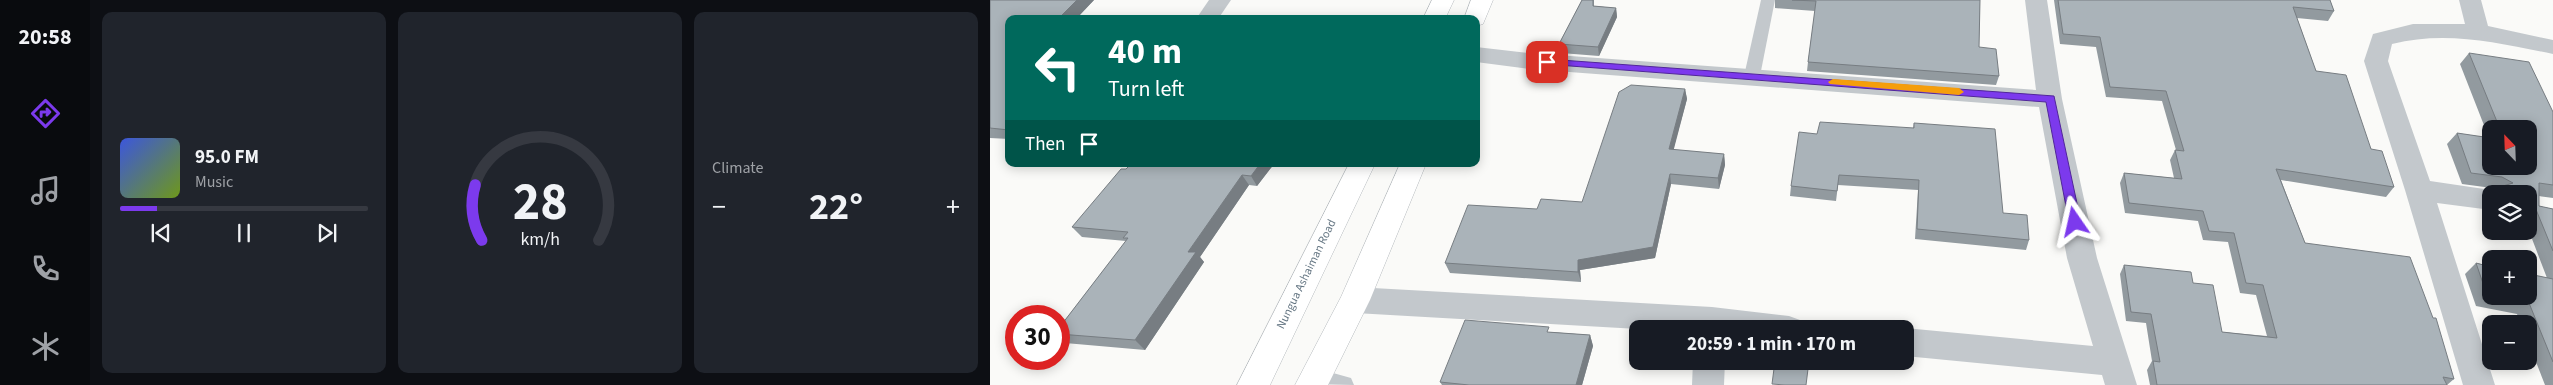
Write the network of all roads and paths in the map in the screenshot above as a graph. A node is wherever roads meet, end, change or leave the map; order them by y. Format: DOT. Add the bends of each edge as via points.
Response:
graph roads {
  1 [pos="1220,0"];
  2 [pos="1443,0"];
  3 [pos="1482,0"];
  4 [pos="1768,0"];
  5 [pos="2036,0"];
  6 [pos="2470,0"];
  7 [pos="1210,15"];
  8 [pos="1436,15"];
  9 [pos="1476,15"];
  10 [pos="2478,30"];
  11 [pos="2553,47"];
  12 [pos="1480,55"];
  13 [pos="1752,76"];
  14 [pos="2050,99"];
  15 [pos="1361,167"];
  16 [pos="1412,167"];
  17 [pos="2420,190"];
  18 [pos="2482,199"];
  19 [pos="1355,300"];
  20 [pos="1652,320"];
  21 [pos="1914,343"];
  22 [pos="1709,370"];
  23 [pos="2118,374"];
  24 [pos="1313,381"];
  25 [pos="1253,385"];
  26 [pos="1344,385"];
  27 [pos="1708,385"];
  28 [pos="2479,385"];
  1 -- 7 [label="street"];
  2 -- 8 [label="main road"];
  3 -- 9 [label="main road"];
  4 -- 13 [label="lane"];
  5 -- 14 [label="street"];
  6 -- 10 [label="street"];
  10 -- 11 [label="street"];
  10 -- 17 [label="street" via="2414,31 2381,39 2376,62"];
  12 -- 13 [label="street" via="1529,61"];
  13 -- 14 [label="street"];
  14 -- 23 [label="street" via="2082,258"];
  15 -- 25 [label="main road, Nungua Ashaiman Road"];
  16 -- 19 [label="main road"];
  17 -- 18 [label="street"];
  17 -- 28 [label="street"];
  19 -- 20 [label="street"];
  19 -- 24 [label="main road"];
  21 -- 23 [label="street"];
  22 -- 27 [label="street"];
  24 -- 26 [label="lane"];
}
